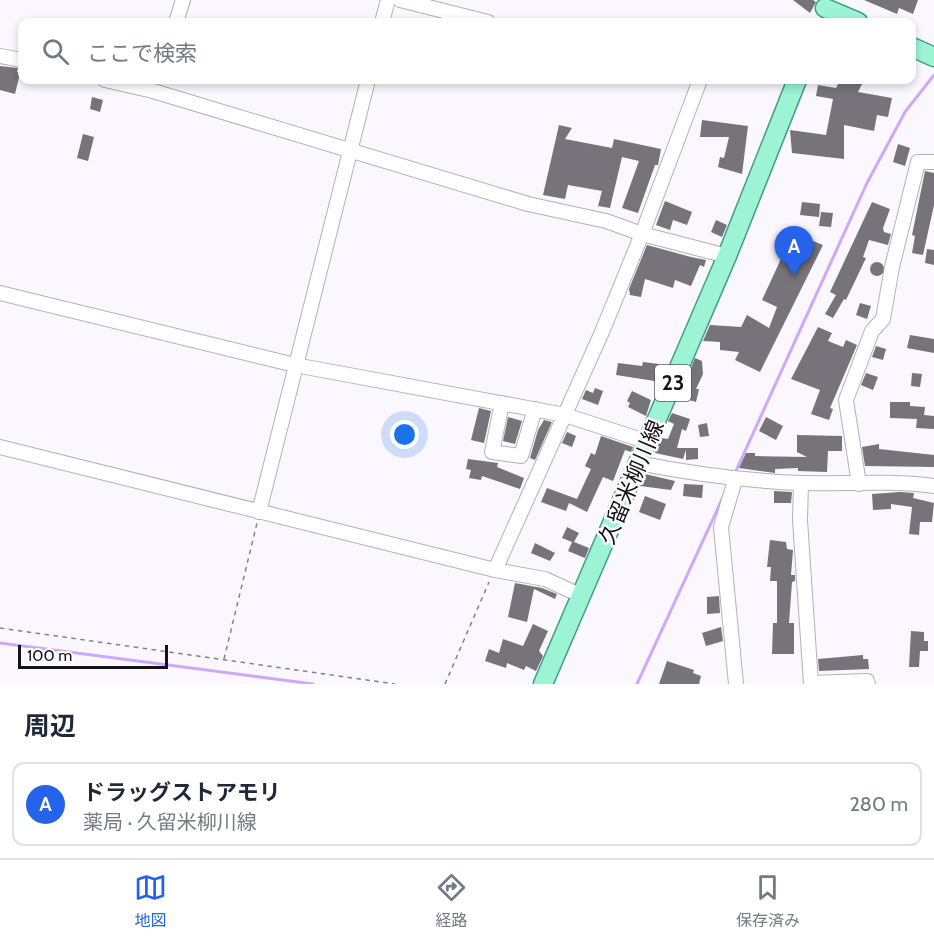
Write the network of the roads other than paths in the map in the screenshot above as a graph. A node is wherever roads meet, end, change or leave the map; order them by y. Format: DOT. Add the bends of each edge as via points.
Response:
graph roads {
  1 [pos="183,0"];
  2 [pos="388,0"];
  3 [pos="400,0"];
  4 [pos="824,10"];
  5 [pos="177,18"];
  6 [pos="383,18"];
  7 [pos="472,18"];
  8 [pos="847,18"];
  9 [pos="0,56"];
  10 [pos="18,59"];
  11 [pos="367,84"];
  12 [pos="698,84"];
  13 [pos="795,84"];
  14 [pos="155,85"];
  15 [pos="350,151"];
  16 [pos="934,162"];
  17 [pos="642,234"];
  18 [pos="728,256"];
  19 [pos="0,293"];
  20 [pos="295,364"];
  21 [pos="502,403"];
  22 [pos="535,409"];
  23 [pos="565,415"];
  24 [pos="648,442"];
  25 [pos="0,447"];
  26 [pos="639,464"];
  27 [pos="735,480"];
  28 [pos="801,483"];
  29 [pos="859,484"];
  30 [pos="934,486"];
  31 [pos="259,512"];
  32 [pos="495,570"];
  33 [pos="582,596"];
  34 [pos="811,683"];
  35 [pos="543,684"];
  36 [pos="736,684"];
  37 [pos="868,684"];
  1 -- 5 [label="street"];
  2 -- 6 [label="street"];
  3 -- 7 [label="street"];
  4 -- 8 [label="main road"];
  9 -- 10 [label="street"];
  11 -- 15 [label="street"];
  12 -- 17 [label="street"];
  13 -- 18 [label="main road, 久留米柳川線 / 23"];
  14 -- 15 [label="street"];
  15 -- 17 [label="street"];
  15 -- 20 [label="street"];
  16 -- 29 [label="street" via="918,162 883,319 872,331 846,400"];
  17 -- 18 [label="street"];
  17 -- 23 [label="street"];
  18 -- 24 [label="main road, 久留米柳川線 / 23"];
  19 -- 20 [label="street"];
  20 -- 21 [label="street"];
  20 -- 31 [label="street"];
  21 -- 22 [label="street"];
  21 -- 22 [label="street" via="492,452 520,456"];
  22 -- 23 [label="street"];
  23 -- 24 [label="street"];
  23 -- 32 [label="street"];
  24 -- 26 [label="main road, 久留米柳川線 / 23"];
  25 -- 31 [label="street"];
  26 -- 27 [label="street"];
  26 -- 33 [label="main road, 久留米柳川線 / 23"];
  27 -- 28 [label="street"];
  27 -- 36 [label="street" via="721,527"];
  28 -- 29 [label="street"];
  28 -- 34 [label="street"];
  29 -- 30 [label="street" via="897,481"];
  31 -- 32 [label="street"];
  32 -- 33 [label="street" via="545,579"];
  33 -- 35 [label="main road, 久留米柳川線 / 23"];
  34 -- 37 [label="street"];
}
